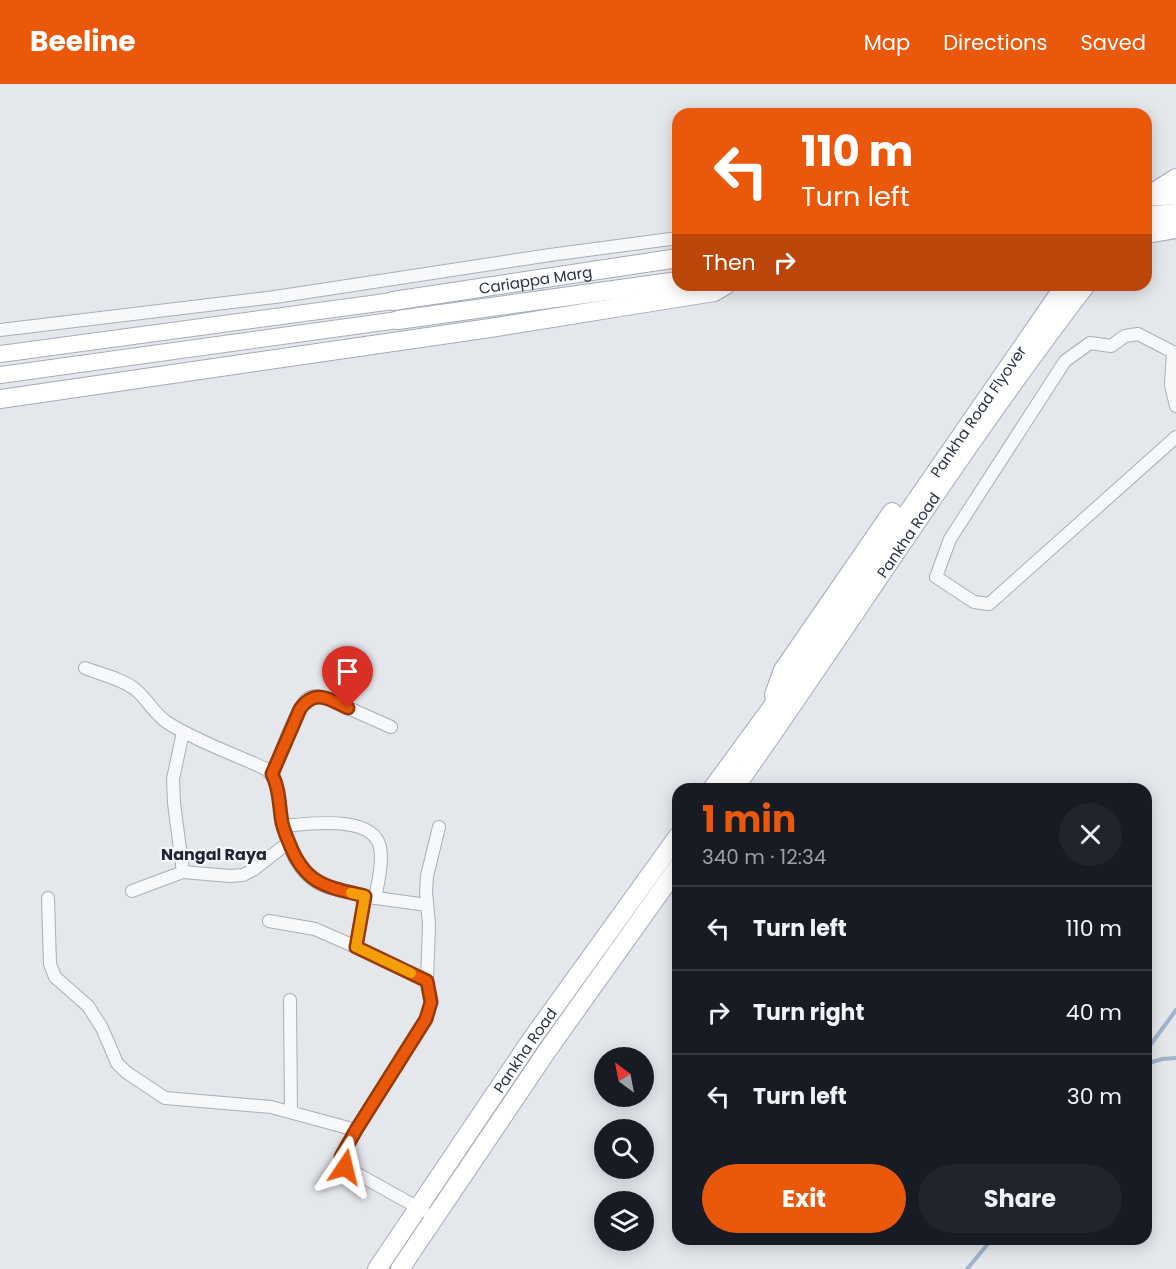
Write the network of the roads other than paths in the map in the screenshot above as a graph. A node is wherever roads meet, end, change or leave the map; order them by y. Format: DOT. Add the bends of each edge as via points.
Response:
graph roads {
  1 [pos="1176,178"];
  2 [pos="1152,193"];
  3 [pos="1176,195"];
  4 [pos="1152,197"];
  5 [pos="1176,213"];
  6 [pos="1152,215"];
  7 [pos="1176,229"];
  8 [pos="1152,233"];
  9 [pos="672,239"];
  10 [pos="672,259"];
  11 [pos="672,282"];
  12 [pos="716,291"];
  13 [pos="1048,291"];
  14 [pos="1049,291"];
  15 [pos="1081,291"];
  16 [pos="393,301"];
  17 [pos="398,320"];
  18 [pos="0,330"];
  19 [pos="1174,352"];
  20 [pos="0,354"];
  21 [pos="0,375"];
  22 [pos="0,399"];
  23 [pos="1176,406"];
  24 [pos="1176,437"];
  25 [pos="85,668"];
  26 [pos="766,713"];
  27 [pos="391,727"];
  28 [pos="183,732"];
  29 [pos="272,774"];
  30 [pos="716,783"];
  31 [pos="738,783"];
  32 [pos="283,826"];
  33 [pos="439,826"];
  34 [pos="289,843"];
  35 [pos="672,844"];
  36 [pos="183,872"];
  37 [pos="672,875"];
  38 [pos="132,891"];
  39 [pos="370,897"];
  40 [pos="48,898"];
  41 [pos="427,905"];
  42 [pos="269,921"];
  43 [pos="356,947"];
  44 [pos="427,981"];
  45 [pos="290,1000"];
  46 [pos="291,1112"];
  47 [pos="356,1130"];
  48 [pos="418,1207"];
  49 [pos="434,1219"];
  50 [pos="377,1269"];
  51 [pos="400,1269"];
  1 -- 2 [label="main road"];
  3 -- 4 [label="main road"];
  5 -- 6 [label="main road"];
  7 -- 8 [label="main road"];
  9 -- 18 [label="street" via="274,297"];
  10 -- 16 [label="main road, Cariappa Marg"];
  11 -- 17 [label="main road, Cariappa Marg"];
  12 -- 22 [label="main road" via="564,317"];
  13 -- 26 [label="main road" via="783,670"];
  14 -- 26 [label="main road, Pankha Road Flyover" via="797,673"];
  15 -- 31 [label="main road, Pankha Road"];
  16 -- 20 [label="main road"];
  17 -- 21 [label="main road"];
  19 -- 23 [label="street" via="1171,385"];
  19 -- 24 [label="street" via="1138,334 1125,336 1111,346 1090,343 1065,361 950,539 936,577 974,602 989,604"];
  25 -- 28 [label="street" via="131,686 152,710"];
  26 -- 30 [label="main road"];
  27 -- 29 [label="street" via="326,698 307,699"];
  28 -- 29 [label="street"];
  28 -- 36 [label="street" via="173,779"];
  29 -- 32 [label="street"];
  32 -- 34 [label="street"];
  32 -- 39 [label="street" via="338,823 375,836 380,864"];
  33 -- 41 [label="street" via="428,866"];
  34 -- 36 [label="street" via="243,874"];
  34 -- 39 [label="street" via="307,875 318,883"];
  35 -- 48 [label="main road, Pankha Road" via="531,1040"];
  36 -- 38 [label="street"];
  37 -- 49 [label="main road, Pankha Road"];
  39 -- 41 [label="street"];
  39 -- 43 [label="street"];
  40 -- 46 [label="street" via="50,964 55,977 88,1006 117,1063 126,1072 165,1098"];
  41 -- 44 [label="street"];
  42 -- 43 [label="street" via="315,929"];
  43 -- 44 [label="street"];
  44 -- 47 [label="street" via="431,1002 426,1019"];
  45 -- 46 [label="street"];
  46 -- 47 [label="street"];
  47 -- 48 [label="street" via="341,1157 345,1167"];
  48 -- 49 [label="street"];
  48 -- 50 [label="main road, Pankha Road"];
  49 -- 51 [label="main road, Pankha Road"];
}
